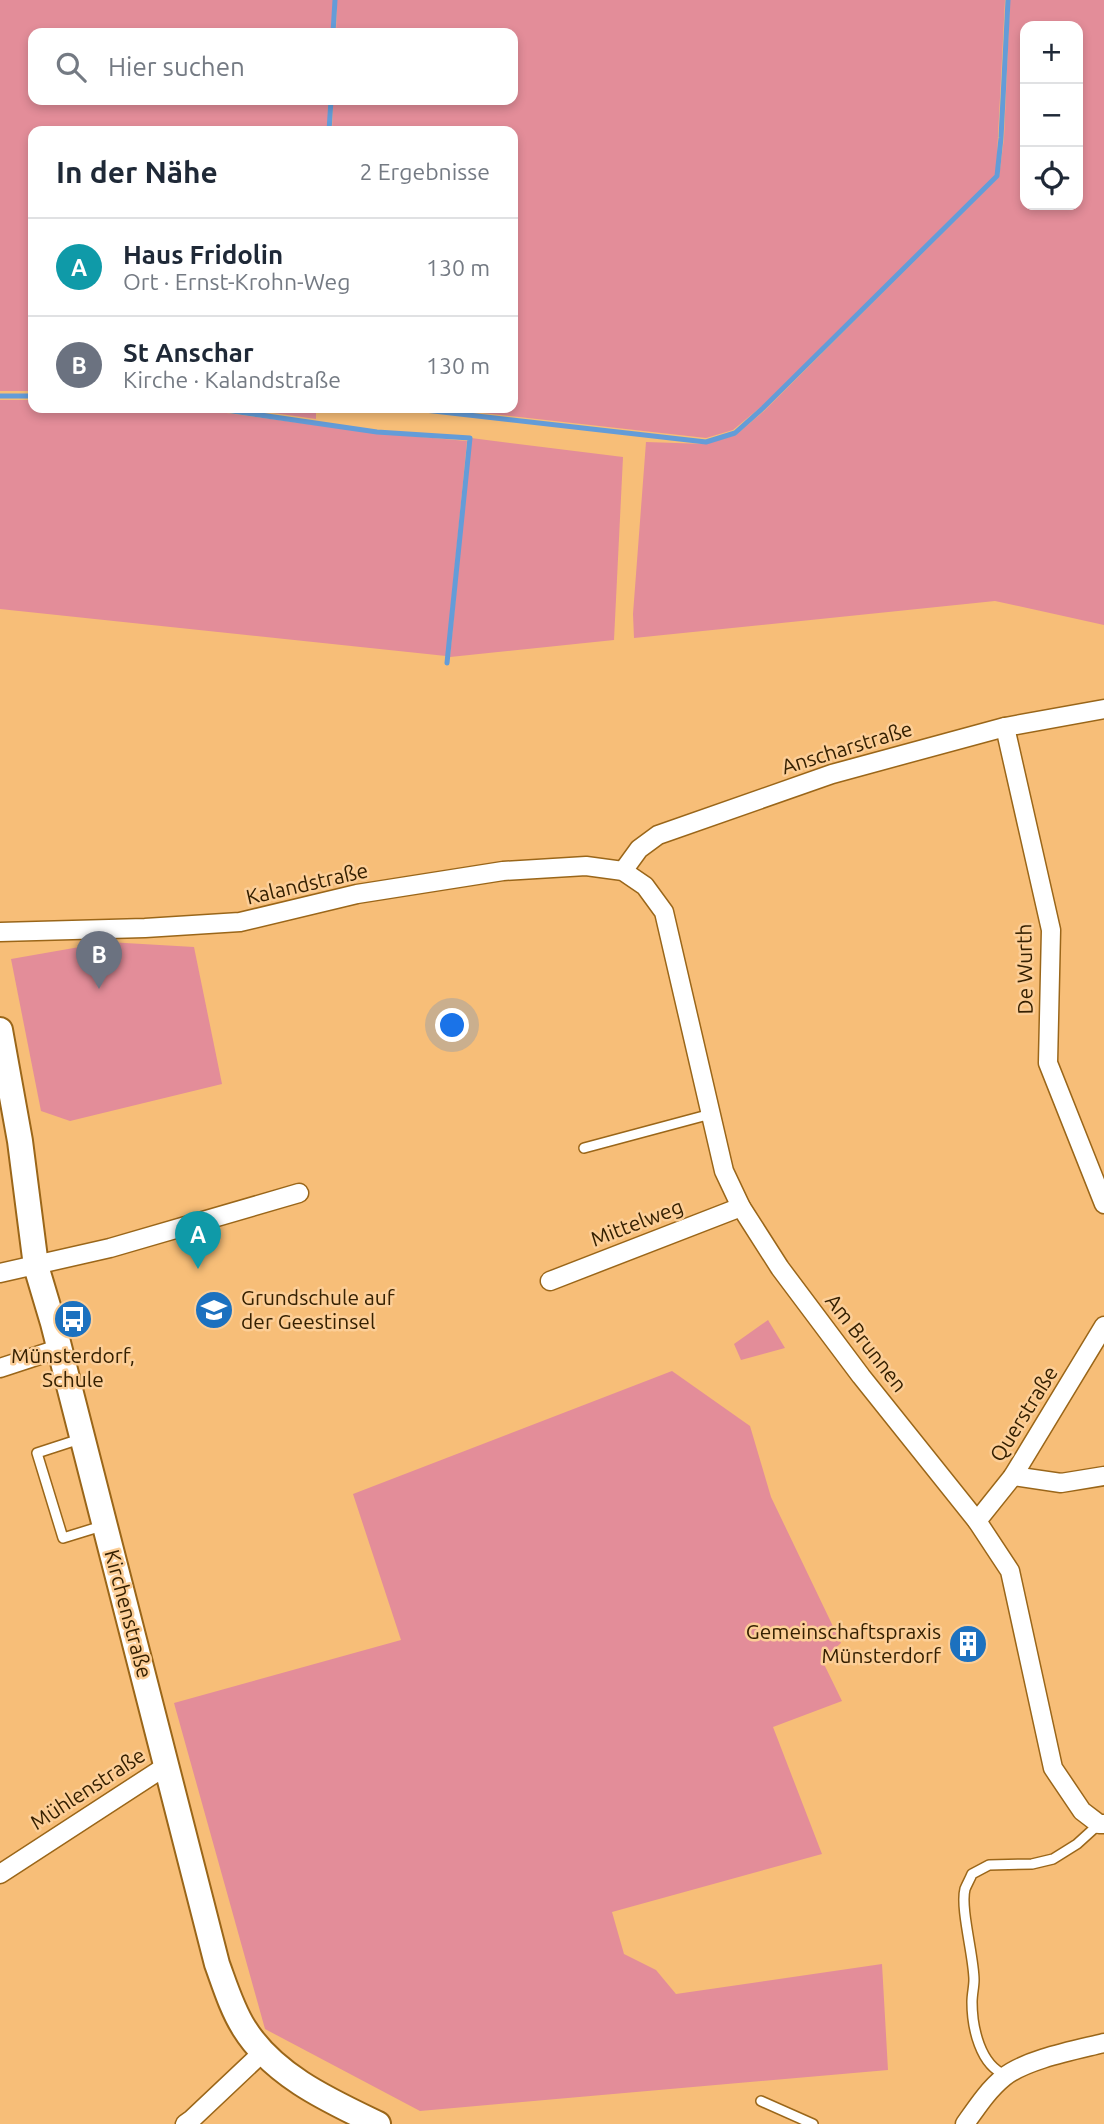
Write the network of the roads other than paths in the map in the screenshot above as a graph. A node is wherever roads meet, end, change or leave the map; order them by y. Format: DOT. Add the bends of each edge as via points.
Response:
graph roads {
  1 [pos="1104,709"];
  2 [pos="1005,727"];
  3 [pos="623,871"];
  4 [pos="0,932"];
  5 [pos="0,1030"];
  6 [pos="711,1114"];
  7 [pos="584,1148"];
  8 [pos="299,1192"];
  9 [pos="1104,1204"];
  10 [pos="741,1207"];
  11 [pos="36,1266"];
  12 [pos="0,1273"];
  13 [pos="550,1281"];
  14 [pos="1104,1326"];
  15 [pos="58,1349"];
  16 [pos="0,1367"];
  17 [pos="82,1438"];
  18 [pos="1013,1476"];
  19 [pos="1104,1476"];
  20 [pos="977,1521"];
  21 [pos="105,1525"];
  22 [pos="166,1766"];
  23 [pos="1101,1824"];
  24 [pos="0,1874"];
  25 [pos="1104,2043"];
  26 [pos="263,2052"];
  27 [pos="1006,2075"];
  28 [pos="761,2101"];
  29 [pos="185,2124"];
  30 [pos="379,2124"];
  31 [pos="813,2124"];
  32 [pos="965,2124"];
  1 -- 2 [label="street, Anscharstraße"];
  2 -- 3 [label="street, Anscharstraße" via="832,774 659,835 639,849"];
  2 -- 9 [label="street, De Wurth" via="1051,930 1048,1063"];
  3 -- 4 [label="street, Kalandstraße" via="586,866 503,871 357,894 240,922"];
  3 -- 6 [label="street, Am Brunnen" via="645,886 664,912"];
  5 -- 11 [label="street, Kirchenstraße"];
  6 -- 7 [label="lane"];
  6 -- 10 [label="street, Am Brunnen" via="724,1171"];
  8 -- 11 [label="street"];
  10 -- 13 [label="street, Mittelweg"];
  10 -- 20 [label="street, Am Brunnen" via="796,1290"];
  11 -- 12 [label="street"];
  11 -- 15 [label="street, Kirchenstraße"];
  14 -- 18 [label="street, Querstraße"];
  15 -- 16 [label="street"];
  15 -- 17 [label="street, Kirchenstraße"];
  17 -- 21 [label="street, Kirchenstraße"];
  17 -- 21 [label="lane" via="37,1453 63,1538"];
  18 -- 19 [label="street" via="1061,1483"];
  18 -- 20 [label="street, Querstraße"];
  20 -- 23 [label="street, Am Brunnen" via="1010,1572 1054,1768 1082,1811"];
  21 -- 22 [label="street, Kirchenstraße"];
  22 -- 24 [label="street, Mühlenstraße"];
  22 -- 26 [label="street, Kirchenstraße" via="217,1964 244,2028"];
  23 -- 27 [label="lane" via="1053,1860 989,1865 972,1874 965,1891 974,2025 988,2063"];
  25 -- 27 [label="street"];
  26 -- 29 [label="street"];
  26 -- 30 [label="street, Kirchenstraße" via="301,2084"];
  27 -- 32 [label="street"];
  28 -- 31 [label="lane"];
}
